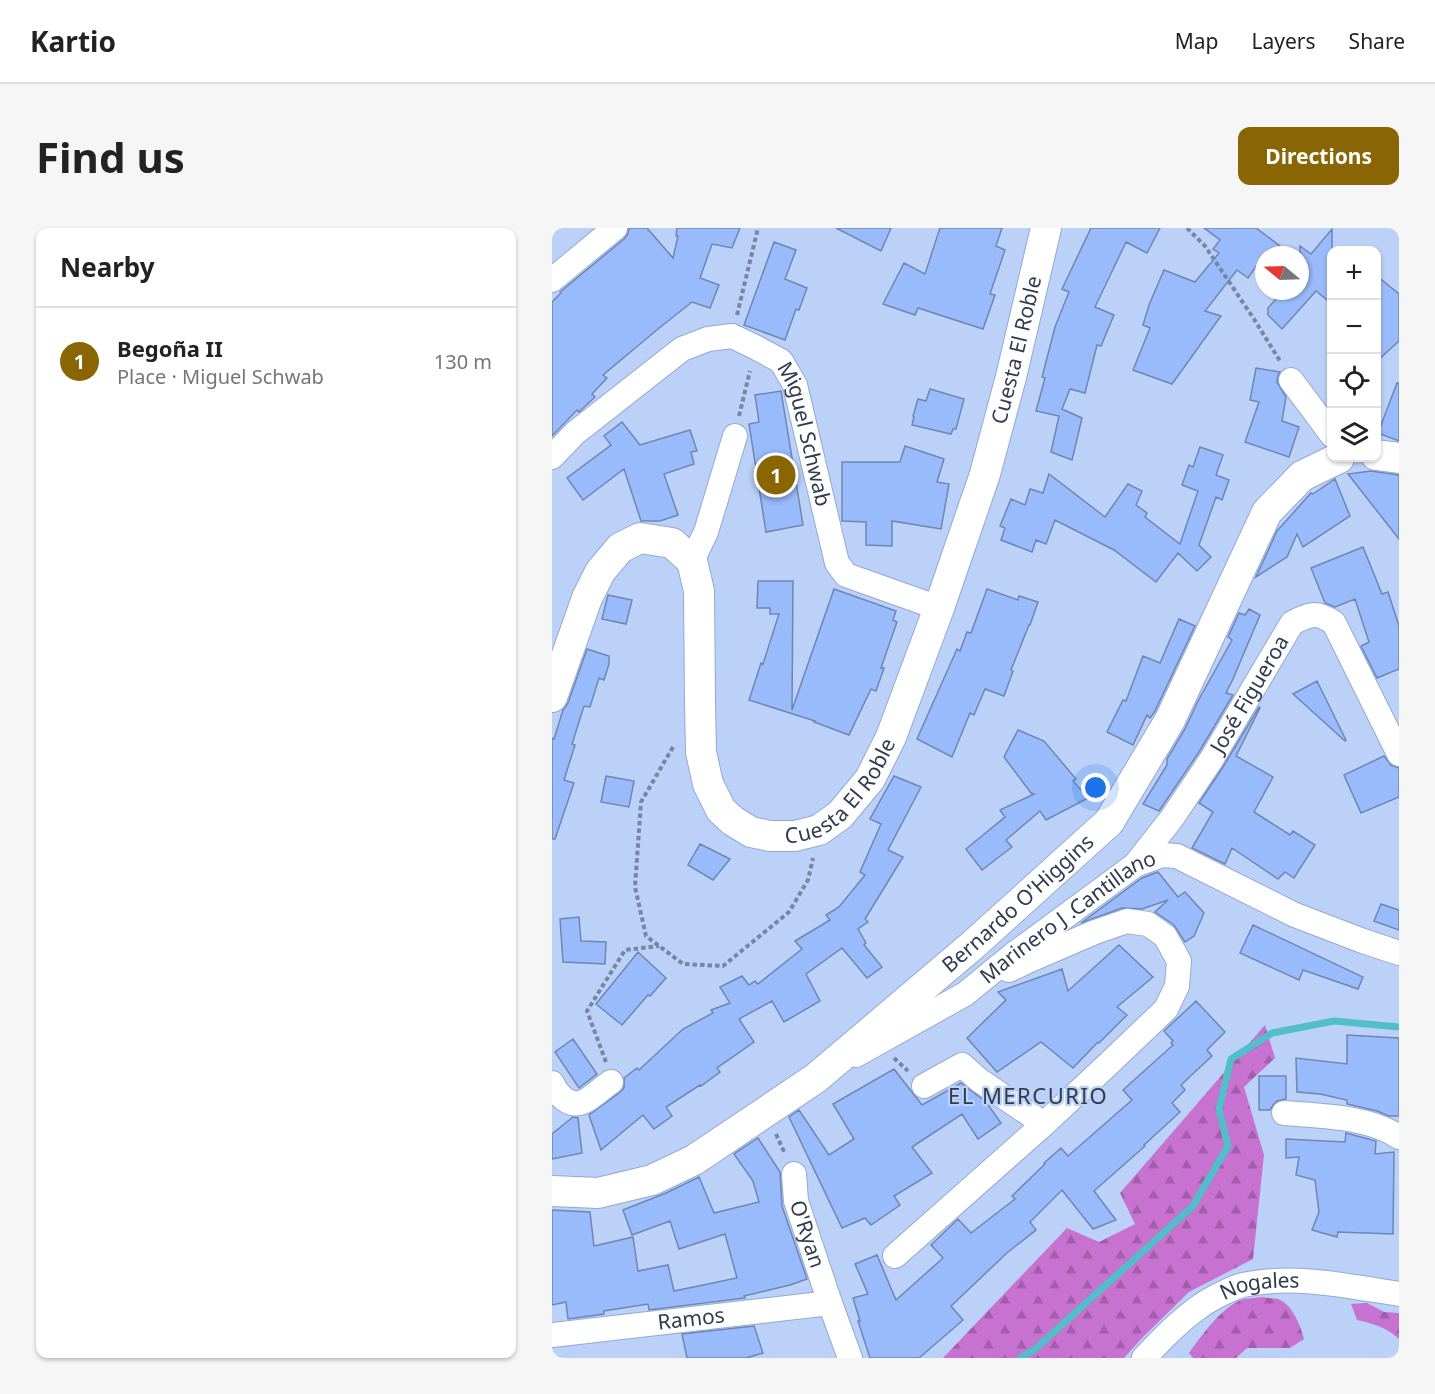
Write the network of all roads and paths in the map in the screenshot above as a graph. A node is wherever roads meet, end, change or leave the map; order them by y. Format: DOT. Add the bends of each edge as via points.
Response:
graph roads {
  1 [pos="615,228"];
  2 [pos="758,228"];
  3 [pos="1046,228"];
  4 [pos="1187,228"];
  5 [pos="552,280"];
  6 [pos="732,336"];
  7 [pos="755,346"];
  8 [pos="1291,380"];
  9 [pos="1327,428"];
  10 [pos="735,436"];
  11 [pos="1381,455"];
  12 [pos="552,458"];
  13 [pos="1399,458"];
  14 [pos="1331,462"];
  15 [pos="692,561"];
  16 [pos="939,608"];
  17 [pos="552,697"];
  18 [pos="676,743"];
  19 [pos="1399,754"];
  20 [pos="819,830"];
  21 [pos="1135,865"];
  22 [pos="660,946"];
  23 [pos="1399,953"];
  24 [pos="965,994"];
  25 [pos="878,1043"];
  26 [pos="816,1078"];
  27 [pos="611,1082"];
  28 [pos="552,1083"];
  29 [pos="924,1086"];
  30 [pos="766,1111"];
  31 [pos="1284,1113"];
  32 [pos="1044,1124"];
  33 [pos="1399,1137"];
  34 [pos="794,1174"];
  35 [pos="552,1191"];
  36 [pos="896,1256"];
  37 [pos="1399,1294"];
  38 [pos="830,1303"];
  39 [pos="552,1335"];
  40 [pos="850,1358"];
  41 [pos="1143,1358"];
  1 -- 5 [label="street"];
  2 -- 6 [label="path"];
  3 -- 16 [label="main road, Cuesta El Roble" via="985,474"];
  4 -- 8 [label="path" via="1211,254"];
  6 -- 7 [label="street, Miguel Schwab"];
  6 -- 12 [label="street" via="708,339 682,349 575,433"];
  7 -- 10 [label="path"];
  7 -- 16 [label="street, Miguel Schwab" via="781,361 795,385 837,563 846,575"];
  8 -- 9 [label="street"];
  10 -- 15 [label="street" via="706,532"];
  11 -- 13 [label="main road"];
  14 -- 26 [label="main road, Bernardo O'Higgins" via="1302,476 1267,512 1170,720 1109,822 974,944"];
  15 -- 17 [label="main road" via="672,543 640,538 620,548 600,572 587,598"];
  15 -- 20 [label="main road, Cuesta El Roble" via="699,591 701,752 708,784 721,810 751,831 795,836"];
  16 -- 20 [label="main road, Cuesta El Roble" via="891,737 870,779 840,814"];
  18 -- 22 [label="path" via="641,802 635,887 646,936"];
  19 -- 21 [label="street, José Figueroa" via="1334,623 1323,615 1309,615 1292,623 1211,760"];
  20 -- 22 [label="path" via="808,880 789,912 723,966 683,964"];
  21 -- 23 [label="street, Marinero J .Cantillano" via="1162,855 1177,856 1295,915"];
  21 -- 24 [label="street, Marinero J .Cantillano"];
  22 -- 27 [label="path" via="625,950 587,1011"];
  24 -- 25 [label="street, Marinero J .Cantillano"];
  24 -- 32 [label="street" via="1030,960 1126,921 1149,924 1165,936 1179,961 1177,986 1166,1009"];
  25 -- 26 [label="street, Marinero J .Cantillano"];
  25 -- 29 [label="path"];
  26 -- 30 [label="main road, Bernardo O'Higgins"];
  27 -- 28 [label="street" via="582,1102 574,1103 558,1095"];
  29 -- 32 [label="street" via="962,1065"];
  30 -- 34 [label="path, O'Ryan"];
  30 -- 35 [label="main road, Bernardo O'Higgins" via="694,1160 652,1180 598,1193"];
  31 -- 33 [label="street" via="1368,1124"];
  32 -- 36 [label="street"];
  34 -- 38 [label="street, O'Ryan" via="796,1201"];
  37 -- 41 [label="street, Nogales" via="1326,1282 1282,1280 1241,1285 1203,1304"];
  38 -- 39 [label="street, Ramos"];
  38 -- 40 [label="street, O'Ryan"];
}
